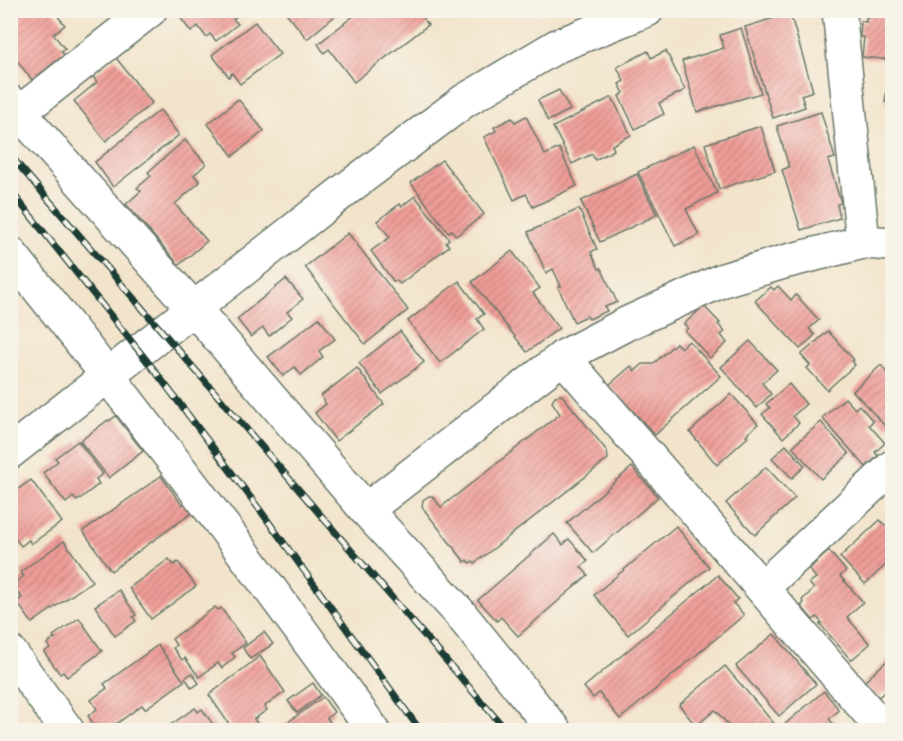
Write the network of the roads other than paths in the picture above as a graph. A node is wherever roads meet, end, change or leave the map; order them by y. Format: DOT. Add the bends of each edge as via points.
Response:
graph roads {
  1 [pos="150,10"];
  2 [pos="648,10"];
  3 [pos="839,10"];
  4 [pos="15,107"];
  5 [pos="878,243"];
  6 [pos="10,253"];
  7 [pos="193,309"];
  8 [pos="563,357"];
  9 [pos="108,376"];
  10 [pos="10,452"];
  11 [pos="892,467"];
  12 [pos="366,510"];
  13 [pos="762,588"];
  14 [pos="10,652"];
  15 [pos="67,730"];
  16 [pos="373,730"];
  17 [pos="554,730"];
  18 [pos="884,730"];
  1 -- 4 [label="street"];
  2 -- 7 [label="street" via="557,46 464,101"];
  3 -- 5 [label="street"];
  4 -- 7 [label="street"];
  5 -- 8 [label="street" via="784,262 723,280"];
  6 -- 9 [label="street"];
  7 -- 9 [label="street"];
  7 -- 12 [label="street"];
  8 -- 12 [label="street"];
  8 -- 13 [label="street"];
  9 -- 10 [label="street"];
  9 -- 16 [label="street" via="284,606"];
  11 -- 13 [label="street"];
  12 -- 17 [label="street" via="458,611"];
  13 -- 18 [label="street"];
  14 -- 15 [label="street"];
}
